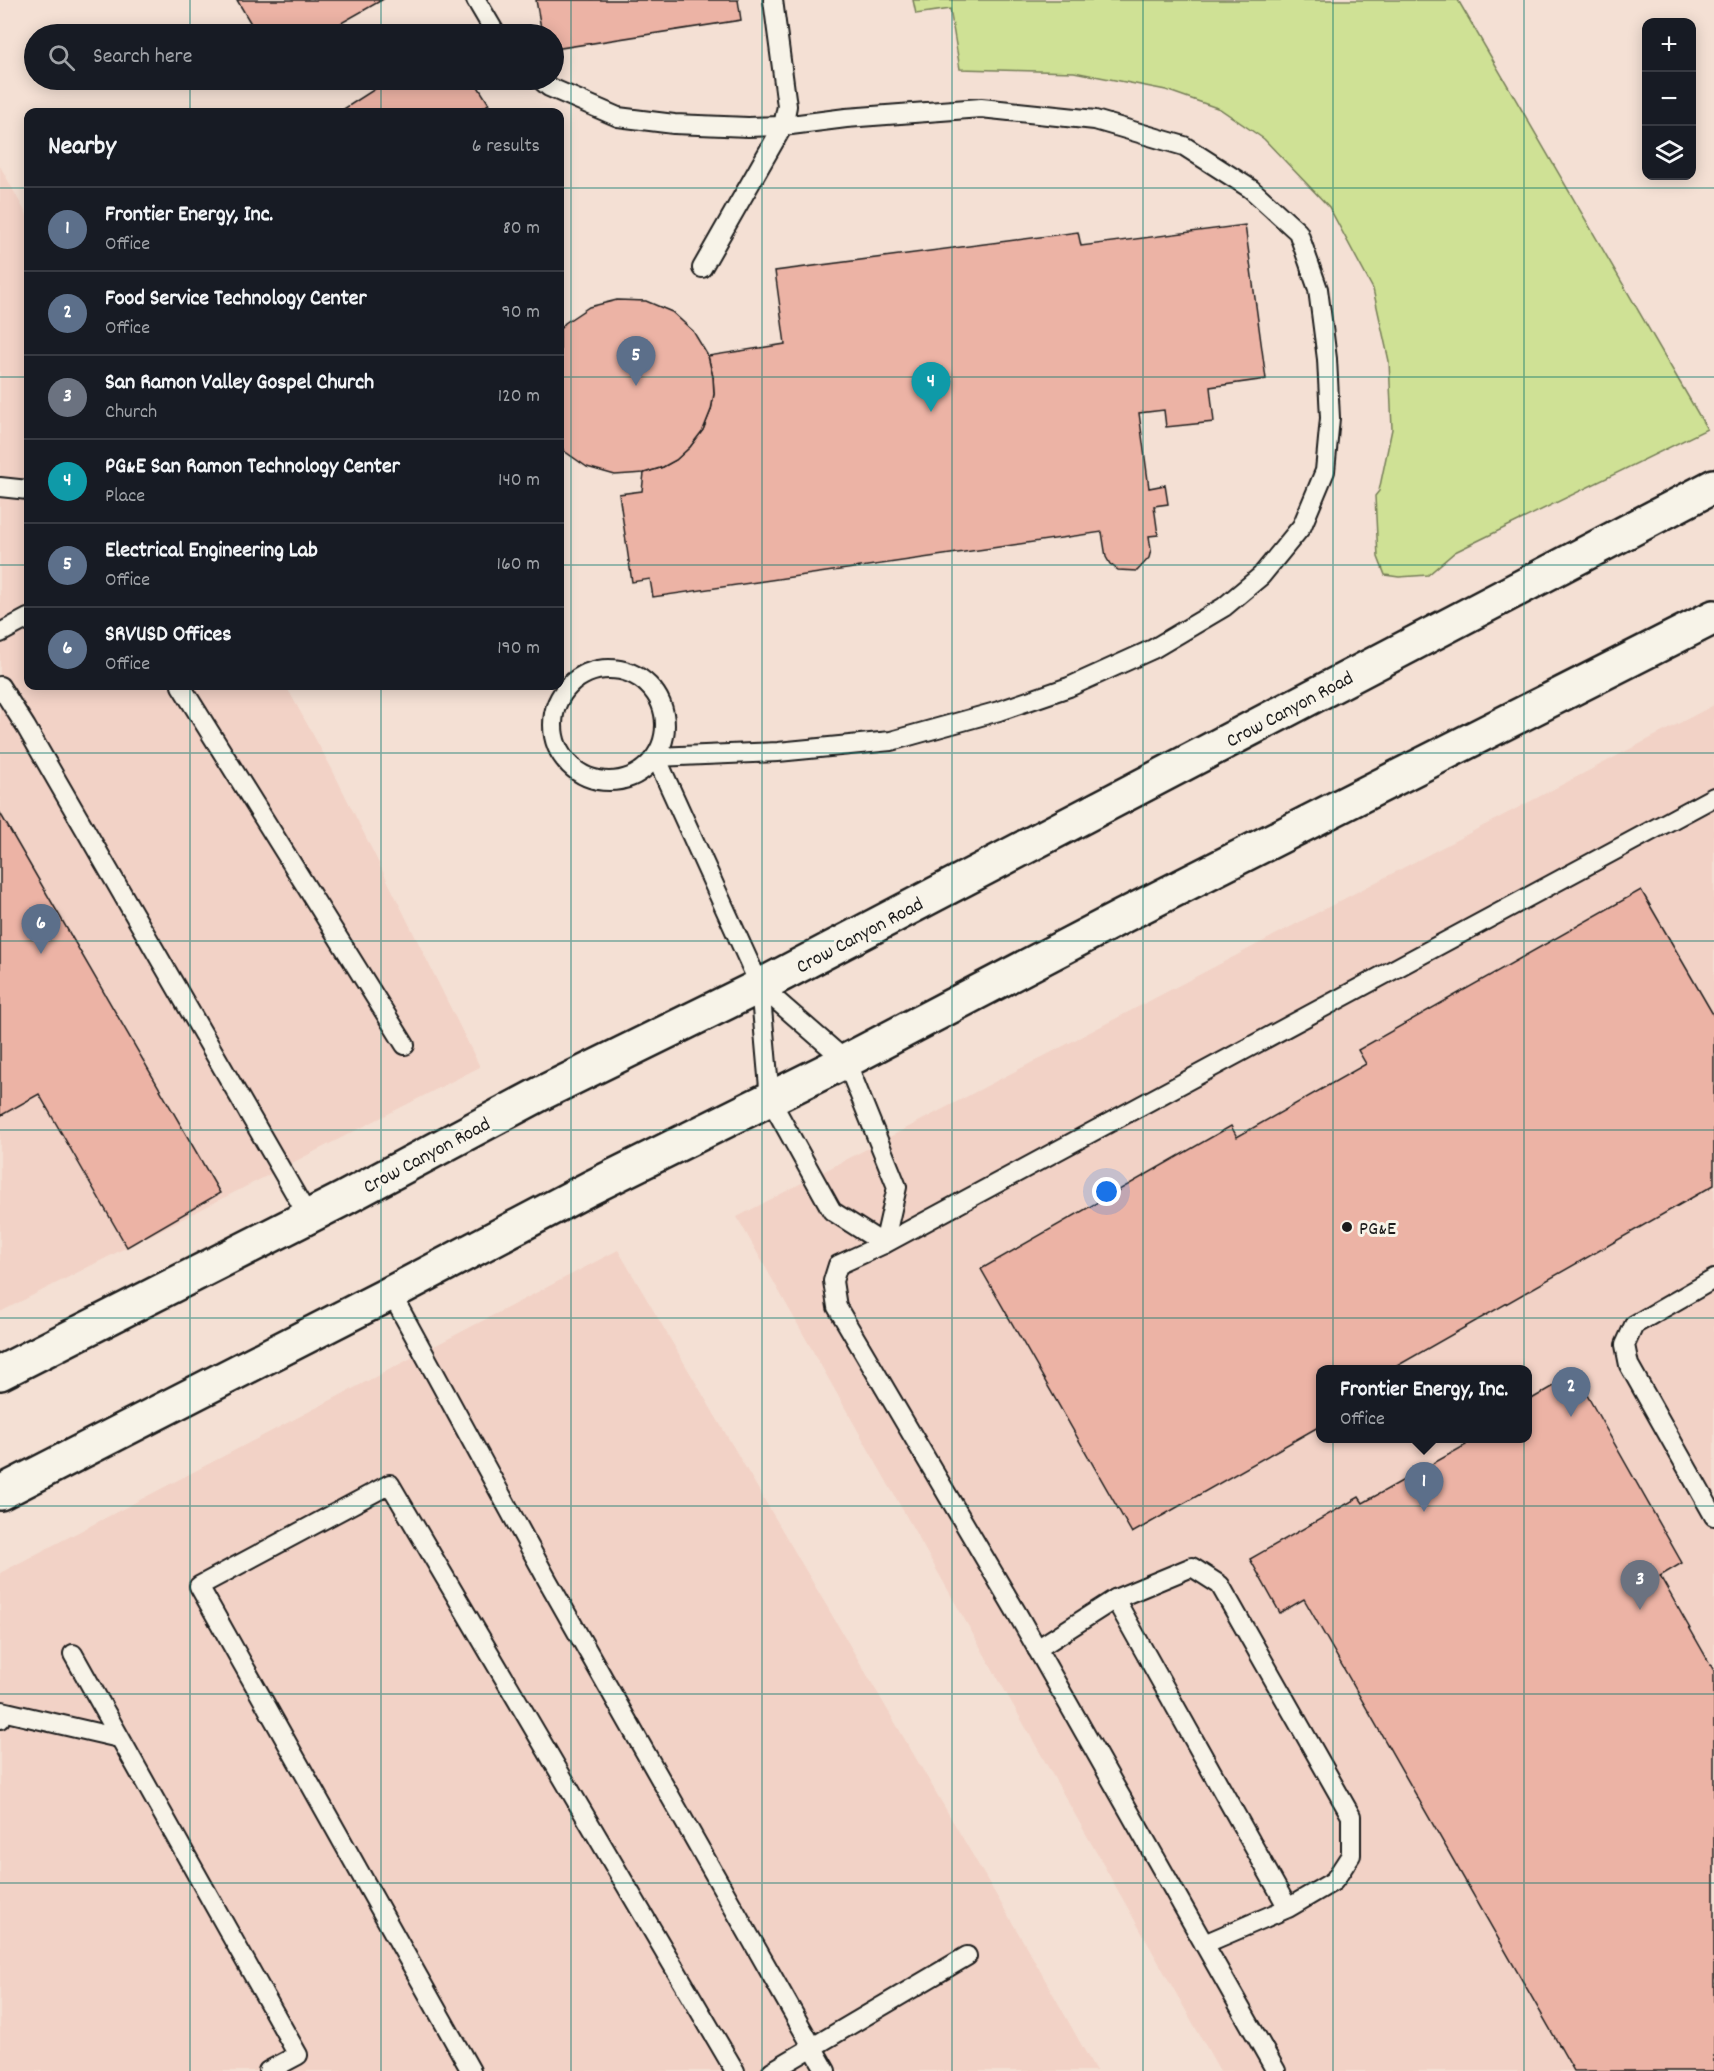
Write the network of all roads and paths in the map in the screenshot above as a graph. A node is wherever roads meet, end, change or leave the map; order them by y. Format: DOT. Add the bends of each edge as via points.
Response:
graph roads {
  1 [pos="476,0"];
  2 [pos="773,0"];
  3 [pos="490,24"];
  4 [pos="556,90"];
  5 [pos="783,126"];
  6 [pos="702,268"];
  7 [pos="1714,486"];
  8 [pos="0,487"];
  9 [pos="24,490"];
  10 [pos="1714,616"];
  11 [pos="24,620"];
  12 [pos="0,633"];
  13 [pos="0,686"];
  14 [pos="183,690"];
  15 [pos="656,757"];
  16 [pos="1714,797"];
  17 [pos="760,986"];
  18 [pos="405,1045"];
  19 [pos="846,1061"];
  20 [pos="770,1099"];
  21 [pos="308,1216"];
  22 [pos="884,1244"];
  23 [pos="1714,1279"];
  24 [pos="391,1293"];
  25 [pos="0,1373"];
  26 [pos="0,1493"];
  27 [pos="1714,1516"];
  28 [pos="1115,1599"];
  29 [pos="1037,1649"];
  30 [pos="73,1654"];
  31 [pos="1,1712"];
  32 [pos="119,1738"];
  33 [pos="1288,1908"];
  34 [pos="1204,1944"];
  35 [pos="967,1956"];
  36 [pos="813,2048"];
  37 [pos="268,2071"];
  38 [pos="471,2071"];
  39 [pos="735,2071"];
  40 [pos="772,2071"];
  41 [pos="826,2071"];
  42 [pos="1276,2071"];
  1 -- 3 [label="lane"];
  2 -- 5 [label="lane" via="787,106"];
  4 -- 5 [label="lane" via="618,117 684,124"];
  5 -- 6 [label="lane"];
  5 -- 15 [label="lane" via="981,108 1095,120 1194,152 1251,189 1298,232 1318,289 1327,359 1330,418 1325,471 1302,526 1261,576 1224,607 1153,649 1069,687 891,741 777,752"];
  7 -- 17 [label="main road, Crow Canyon Road"];
  8 -- 9 [label="lane"];
  10 -- 19 [label="main road"];
  11 -- 12 [label="lane"];
  13 -- 21 [label="lane"];
  14 -- 18 [label="lane"];
  15 -- 15 [label="lane" via="665,721 661,702 651,687 618,669 599,669 581,675 567,686 552,718 553,736 572,768 588,778 607,781 626,778"];
  15 -- 17 [label="lane"];
  16 -- 22 [label="lane"];
  17 -- 19 [label="lane"];
  17 -- 20 [label="lane"];
  17 -- 21 [label="main road, Crow Canyon Road" via="542,1093"];
  19 -- 20 [label="main road"];
  19 -- 22 [label="lane" via="897,1187"];
  20 -- 22 [label="lane" via="832,1211"];
  20 -- 24 [label="main road"];
  21 -- 25 [label="main road, Crow Canyon Road"];
  22 -- 29 [label="lane" via="838,1265 833,1281 837,1307"];
  23 -- 27 [label="lane" via="1634,1324 1624,1345 1629,1365"];
  24 -- 26 [label="main road"];
  24 -- 36 [label="lane" via="548,1581"];
  28 -- 29 [label="lane"];
  28 -- 33 [label="lane"];
  28 -- 33 [label="lane" via="1192,1567 1220,1585 1351,1816 1351,1855 1334,1881"];
  29 -- 34 [label="lane"];
  30 -- 32 [label="lane"];
  31 -- 32 [label="lane"];
  32 -- 37 [label="lane" via="298,2055"];
  33 -- 34 [label="lane"];
  34 -- 42 [label="lane"];
  35 -- 36 [label="lane"];
  36 -- 40 [label="lane"];
  36 -- 41 [label="lane"];
  38 -- 39 [label="lane" via="199,1586 390,1484"];
}
